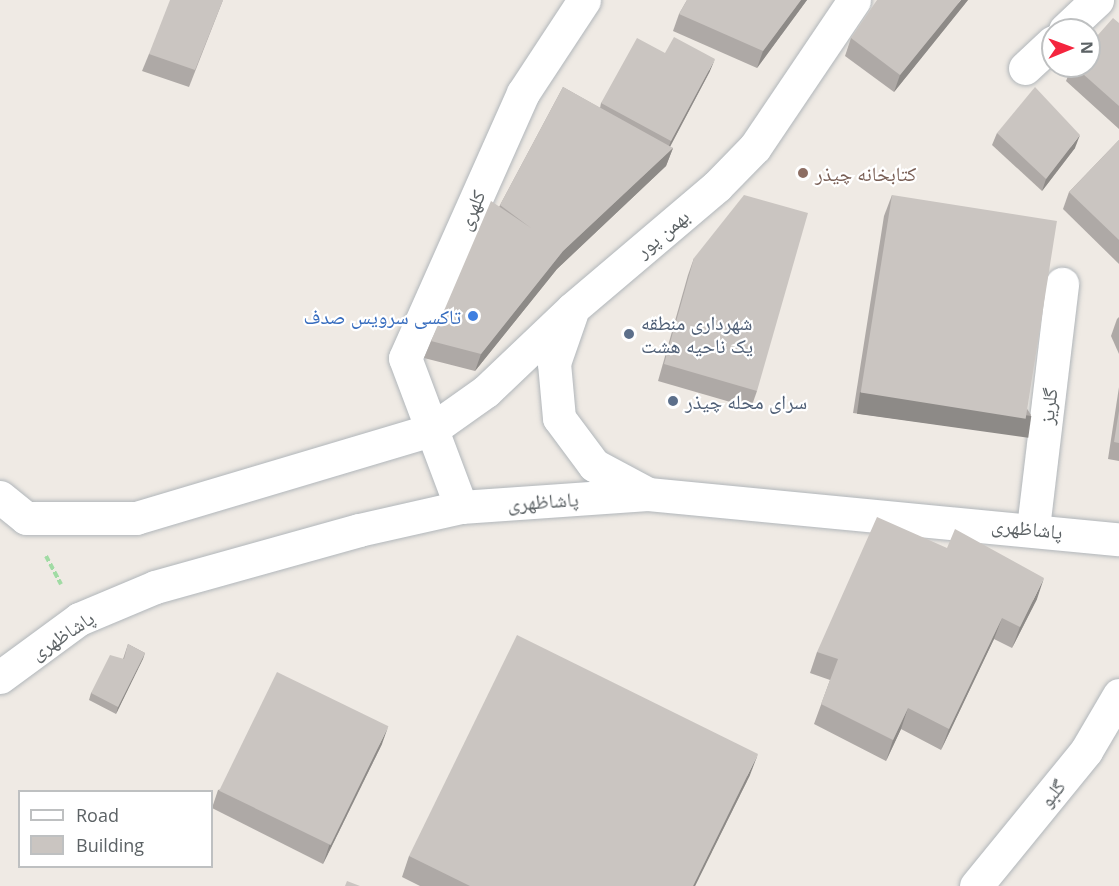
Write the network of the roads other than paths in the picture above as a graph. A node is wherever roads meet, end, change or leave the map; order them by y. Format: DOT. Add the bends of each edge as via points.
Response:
graph roads {
  1 [pos="584,0"];
  2 [pos="854,0"];
  3 [pos="1097,0"];
  4 [pos="1107,0"];
  5 [pos="1119,14"];
  6 [pos="1078,18"];
  7 [pos="1041,53"];
  8 [pos="1025,68"];
  9 [pos="1062,284"];
  10 [pos="572,309"];
  11 [pos="431,430"];
  12 [pos="648,494"];
  13 [pos="0,497"];
  14 [pos="461,507"];
  15 [pos="1034,528"];
  16 [pos="1119,539"];
  17 [pos="0,677"];
  18 [pos="1119,695"];
  19 [pos="976,886"];
  1 -- 11 [label="street, کلهری" via="523,93 405,358"];
  2 -- 10 [label="street, بهمن پور" via="755,147 717,186"];
  3 -- 6 [label="street"];
  4 -- 5 [label="street"];
  7 -- 8 [label="street"];
  9 -- 15 [label="street, گلریز"];
  10 -- 11 [label="street, بهمن پور" via="486,391"];
  10 -- 12 [label="street" via="554,363 559,418 594,465"];
  11 -- 13 [label="street, بهمن پور" via="136,518 26,518"];
  11 -- 14 [label="street, کلهری"];
  12 -- 14 [label="street, پاشاظهری"];
  12 -- 15 [label="street, پاشاظهری"];
  14 -- 17 [label="street, پاشاظهری" via="359,530 155,587 80,619"];
  15 -- 16 [label="street, پاشاظهری"];
  18 -- 19 [label="street, گلبو" via="1086,752"];
}
